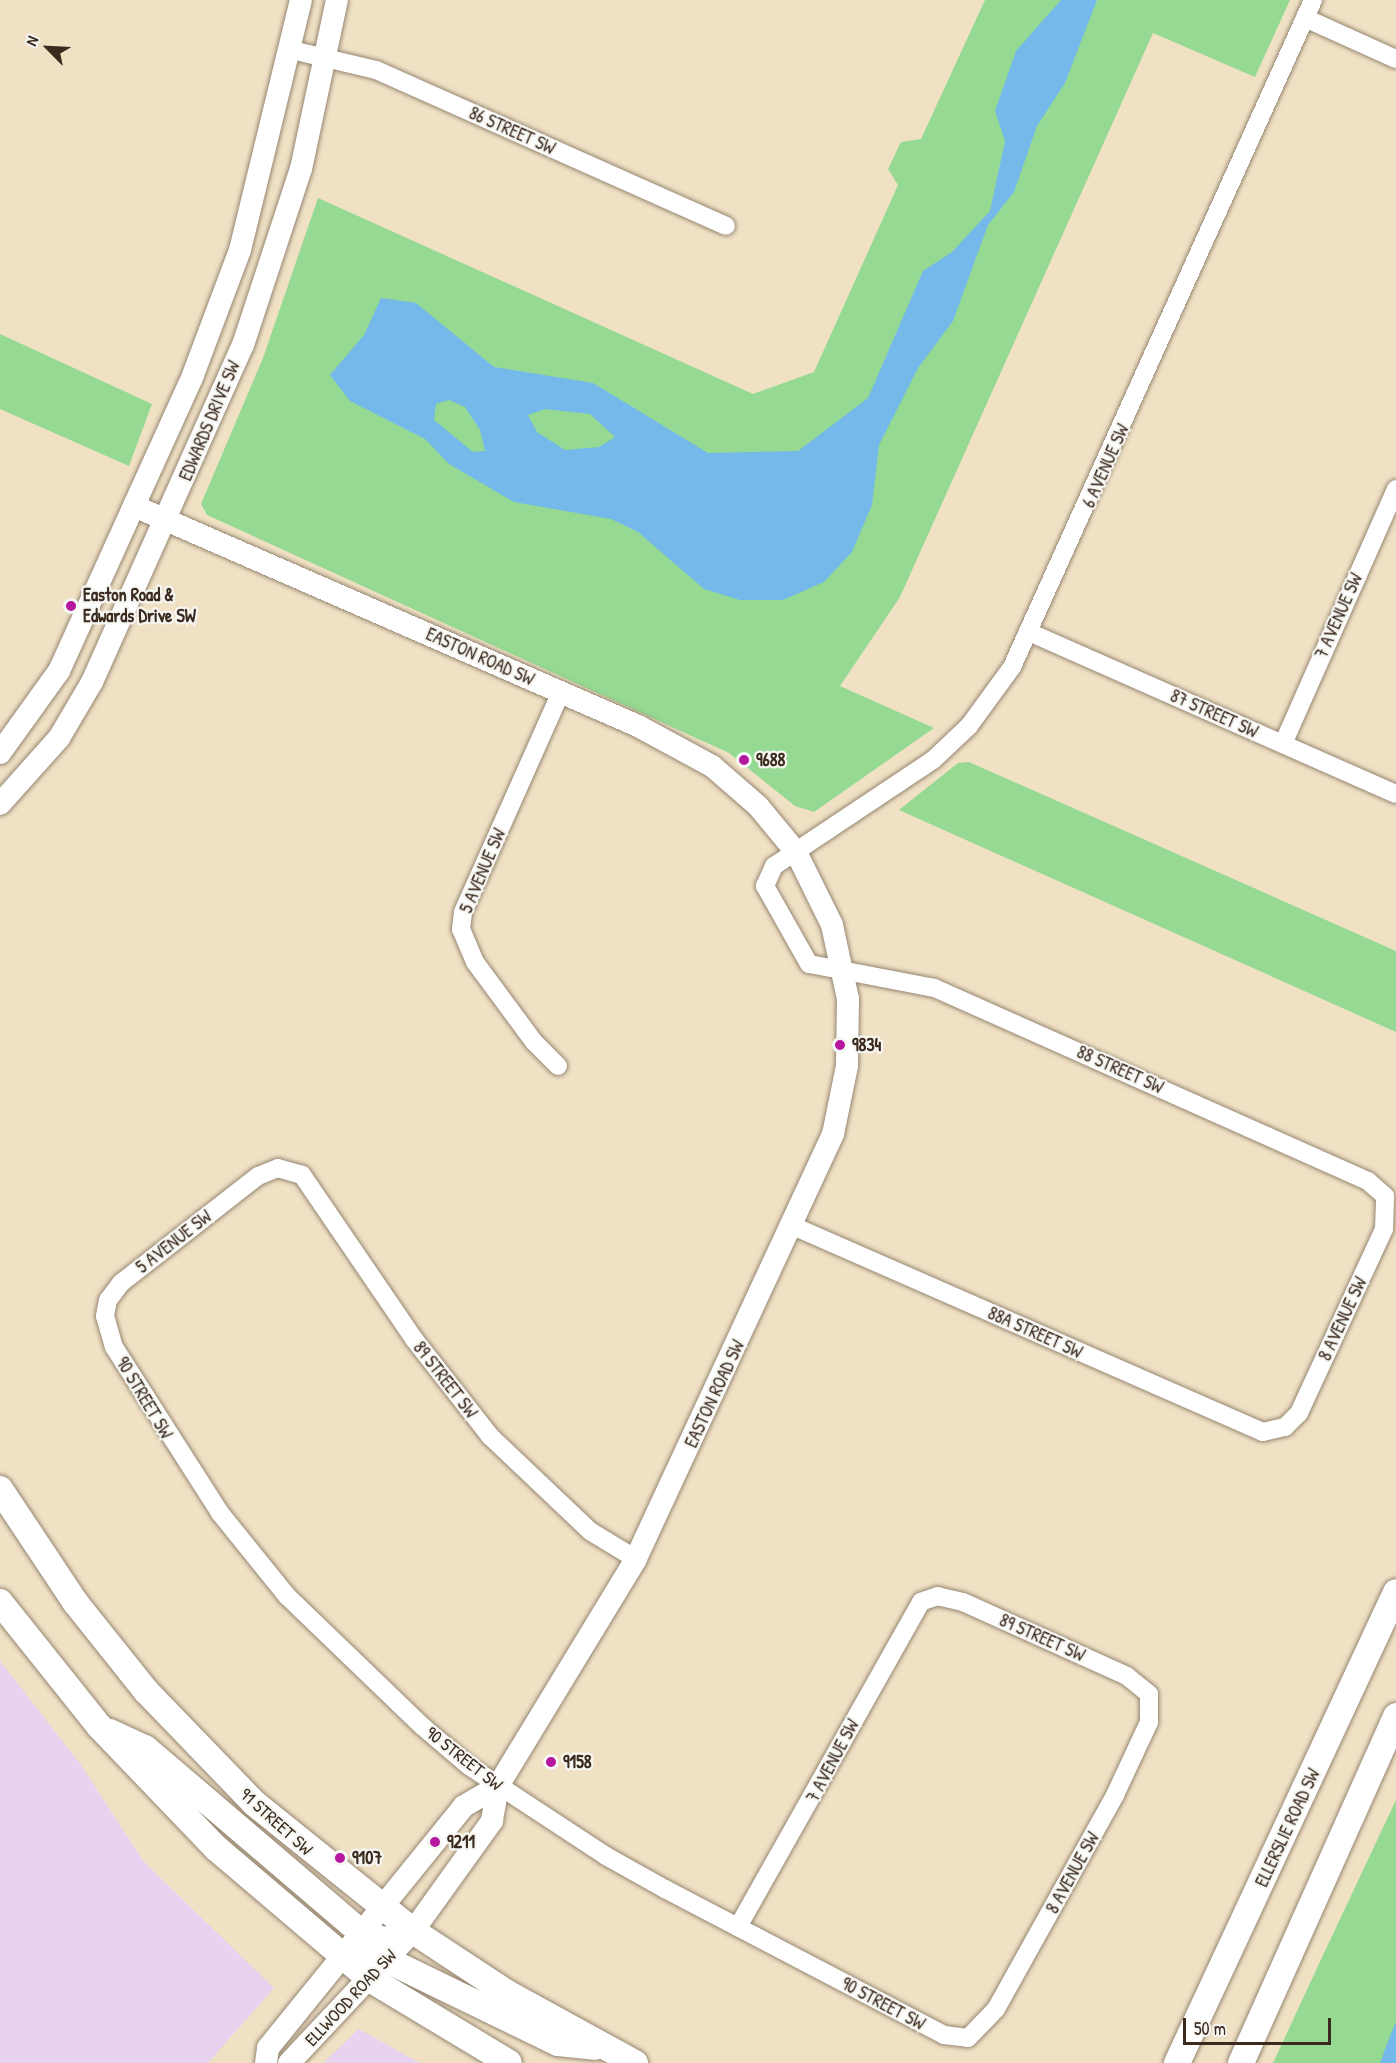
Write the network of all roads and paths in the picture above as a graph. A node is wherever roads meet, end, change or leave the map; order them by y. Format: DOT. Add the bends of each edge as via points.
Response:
graph roads {
  1 [pos="302,0"];
  2 [pos="337,0"];
  3 [pos="1313,0"];
  4 [pos="1305,18"];
  5 [pos="292,50"];
  6 [pos="327,56"];
  7 [pos="1396,59"];
  8 [pos="726,226"];
  9 [pos="1396,489"];
  10 [pos="135,506"];
  11 [pos="167,520"];
  12 [pos="1031,633"];
  13 [pos="561,692"];
  14 [pos="1283,744"];
  15 [pos="0,753"];
  16 [pos="1396,794"];
  17 [pos="0,804"];
  18 [pos="796,852"];
  19 [pos="844,974"];
  20 [pos="558,1066"];
  21 [pos="289,1169"];
  22 [pos="1385,1196"];
  23 [pos="794,1226"];
  24 [pos="105,1316"];
  25 [pos="1278,1431"];
  26 [pos="0,1489"];
  27 [pos="636,1559"];
  28 [pos="1396,1592"];
  29 [pos="928,1597"];
  30 [pos="0,1602"];
  31 [pos="1149,1694"];
  32 [pos="1396,1716"];
  33 [pos="99,1726"];
  34 [pos="498,1786"];
  35 [pos="1287,1829"];
  36 [pos="383,1910"];
  37 [pos="738,1927"];
  38 [pos="413,1931"];
  39 [pos="363,1934"];
  40 [pos="343,1958"];
  41 [pos="387,1960"];
  42 [pos="370,1979"];
  43 [pos="968,2038"];
  44 [pos="607,2048"];
  45 [pos="266,2063"];
  46 [pos="289,2063"];
  47 [pos="509,2063"];
  48 [pos="635,2063"];
  49 [pos="1161,2063"];
  50 [pos="1177,2063"];
  51 [pos="1193,2063"];
  52 [pos="1241,2063"];
  1 -- 5 [label="street, EDWARDS DRIVE SW"];
  2 -- 6 [label="street, EDWARDS DRIVE SW"];
  3 -- 4 [label="street, 6 AVENUE SW"];
  4 -- 7 [label="street"];
  4 -- 12 [label="street, 6 AVENUE SW"];
  5 -- 6 [label="street, 86 STREET SW"];
  5 -- 10 [label="street, EDWARDS DRIVE SW" via="234,269"];
  6 -- 8 [label="street, 86 STREET SW" via="376,70"];
  6 -- 11 [label="street, EDWARDS DRIVE SW" via="301,169 267,280"];
  9 -- 14 [label="street, 7 AVENUE SW"];
  10 -- 11 [label="street, EASTON ROAD SW"];
  10 -- 15 [label="street, EDWARDS DRIVE SW" via="59,671"];
  11 -- 13 [label="street, EASTON ROAD SW"];
  11 -- 17 [label="street, EDWARDS DRIVE SW" via="75,714"];
  12 -- 14 [label="street, 87 STREET SW"];
  12 -- 18 [label="street, 6 AVENUE SW" via="996,692 954,741 896,788"];
  13 -- 18 [label="street, EASTON ROAD SW" via="712,766 759,806"];
  13 -- 20 [label="street, 5 AVENUE SW" via="463,912 461,929 475,962 534,1042"];
  14 -- 16 [label="street, 87 STREET SW"];
  18 -- 19 [label="street, EASTON ROAD SW" via="826,911"];
  18 -- 19 [label="street" via="771,871 768,898 803,958 818,969"];
  19 -- 22 [label="street, 88 STREET SW" via="903,978 950,994 1368,1180"];
  19 -- 23 [label="street, EASTON ROAD SW" via="849,1031 842,1103"];
  21 -- 24 [label="street, 5 AVENUE SW" via="258,1176 121,1283"];
  21 -- 27 [label="street, 89 STREET SW" via="309,1183 414,1339 490,1436 590,1532"];
  22 -- 25 [label="street, 8 AVENUE SW" via="1384,1228 1299,1413"];
  23 -- 25 [label="street, 88A STREET SW" via="1254,1430"];
  23 -- 27 [label="street, EASTON ROAD SW"];
  24 -- 34 [label="street, 90 STREET SW" via="114,1347 162,1429 261,1564 392,1700"];
  26 -- 36 [label="main road, 91 STREET SW" via="75,1602 146,1691 254,1803"];
  27 -- 34 [label="street, EASTON ROAD SW"];
  28 -- 35 [label="main road, ELLERSLIE ROAD SW"];
  29 -- 31 [label="street, 89 STREET SW" via="963,1602 1127,1676"];
  29 -- 37 [label="street, 7 AVENUE SW" via="908,1617 813,1799"];
  30 -- 33 [label="main road"];
  31 -- 43 [label="street, 8 AVENUE SW" via="1149,1722 1089,1845 996,2009"];
  32 -- 52 [label="main road"];
  33 -- 39 [label="main road" via="145,1748"];
  33 -- 40 [label="main road" via="216,1848"];
  34 -- 36 [label="street, EASTON ROAD SW" via="464,1806"];
  34 -- 37 [label="street, 90 STREET SW" via="606,1856"];
  34 -- 38 [label="street, EASTON ROAD SW" via="492,1821"];
  35 -- 49 [label="main road"];
  35 -- 50 [label="main road, ELLERSLIE ROAD SW"];
  35 -- 51 [label="main road"];
  36 -- 38 [label="main road, 91 STREET SW"];
  36 -- 39 [label="street, EASTON ROAD SW"];
  37 -- 43 [label="street, 90 STREET SW" via="935,2031"];
  38 -- 39 [label="main road" via="386,1940"];
  38 -- 41 [label="street, ELLWOOD ROAD SW"];
  38 -- 44 [label="main road, 91 STREET SW" via="507,1993"];
  39 -- 40 [label="street, EASTON ROAD SW"];
  40 -- 41 [label="main road" via="363,1953"];
  40 -- 42 [label="main road"];
  40 -- 45 [label="street, ELLWOOD ROAD SW" via="268,2048"];
  41 -- 42 [label="street, ELLWOOD ROAD SW"];
  41 -- 44 [label="main road" via="558,2043"];
  42 -- 46 [label="street, ELLWOOD ROAD SW"];
  42 -- 47 [label="main road"];
  44 -- 48 [label="main road, 91 STREET SW"];
}
